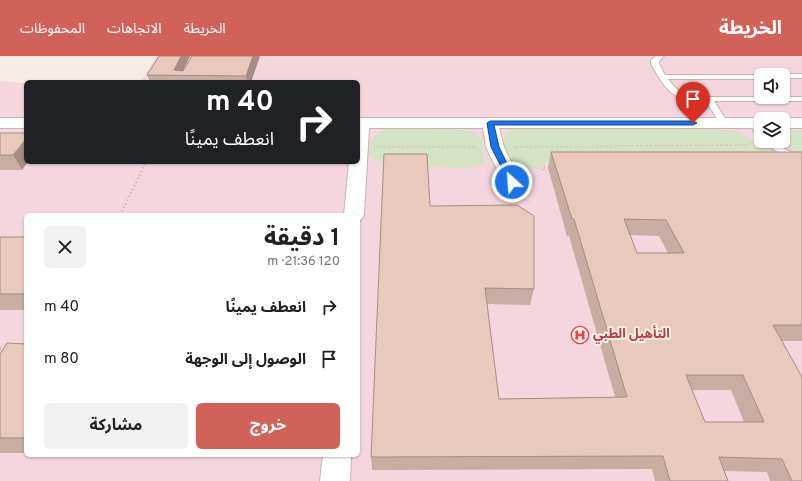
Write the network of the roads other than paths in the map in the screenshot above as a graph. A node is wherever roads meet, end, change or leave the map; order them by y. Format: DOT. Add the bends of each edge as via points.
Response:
graph roads {
  1 [pos="660,56"];
  2 [pos="754,76"];
  3 [pos="790,76"];
  4 [pos="802,76"];
  5 [pos="662,77"];
  6 [pos="708,99"];
  7 [pos="802,99"];
  8 [pos="0,123"];
  9 [pos="24,123"];
  10 [pos="360,123"];
  11 [pos="490,123"];
  12 [pos="724,123"];
  13 [pos="790,123"];
  14 [pos="802,123"];
  15 [pos="754,127"];
  16 [pos="776,148"];
  17 [pos="802,158"];
  18 [pos="358,164"];
  19 [pos="512,182"];
  20 [pos="354,213"];
  21 [pos="337,457"];
  22 [pos="335,481"];
  1 -- 5 [label="lane" via="654,62"];
  2 -- 5 [label="lane"];
  3 -- 4 [label="lane"];
  5 -- 6 [label="lane" via="676,95 691,99"];
  6 -- 7 [label="lane"];
  6 -- 12 [label="lane"];
  8 -- 9 [label="street"];
  10 -- 11 [label="street"];
  11 -- 12 [label="street"];
  11 -- 19 [label="street" via="495,147"];
  12 -- 15 [label="street"];
  13 -- 14 [label="street"];
  16 -- 17 [label="lane"];
  18 -- 20 [label="street"];
  21 -- 22 [label="street"];
}
